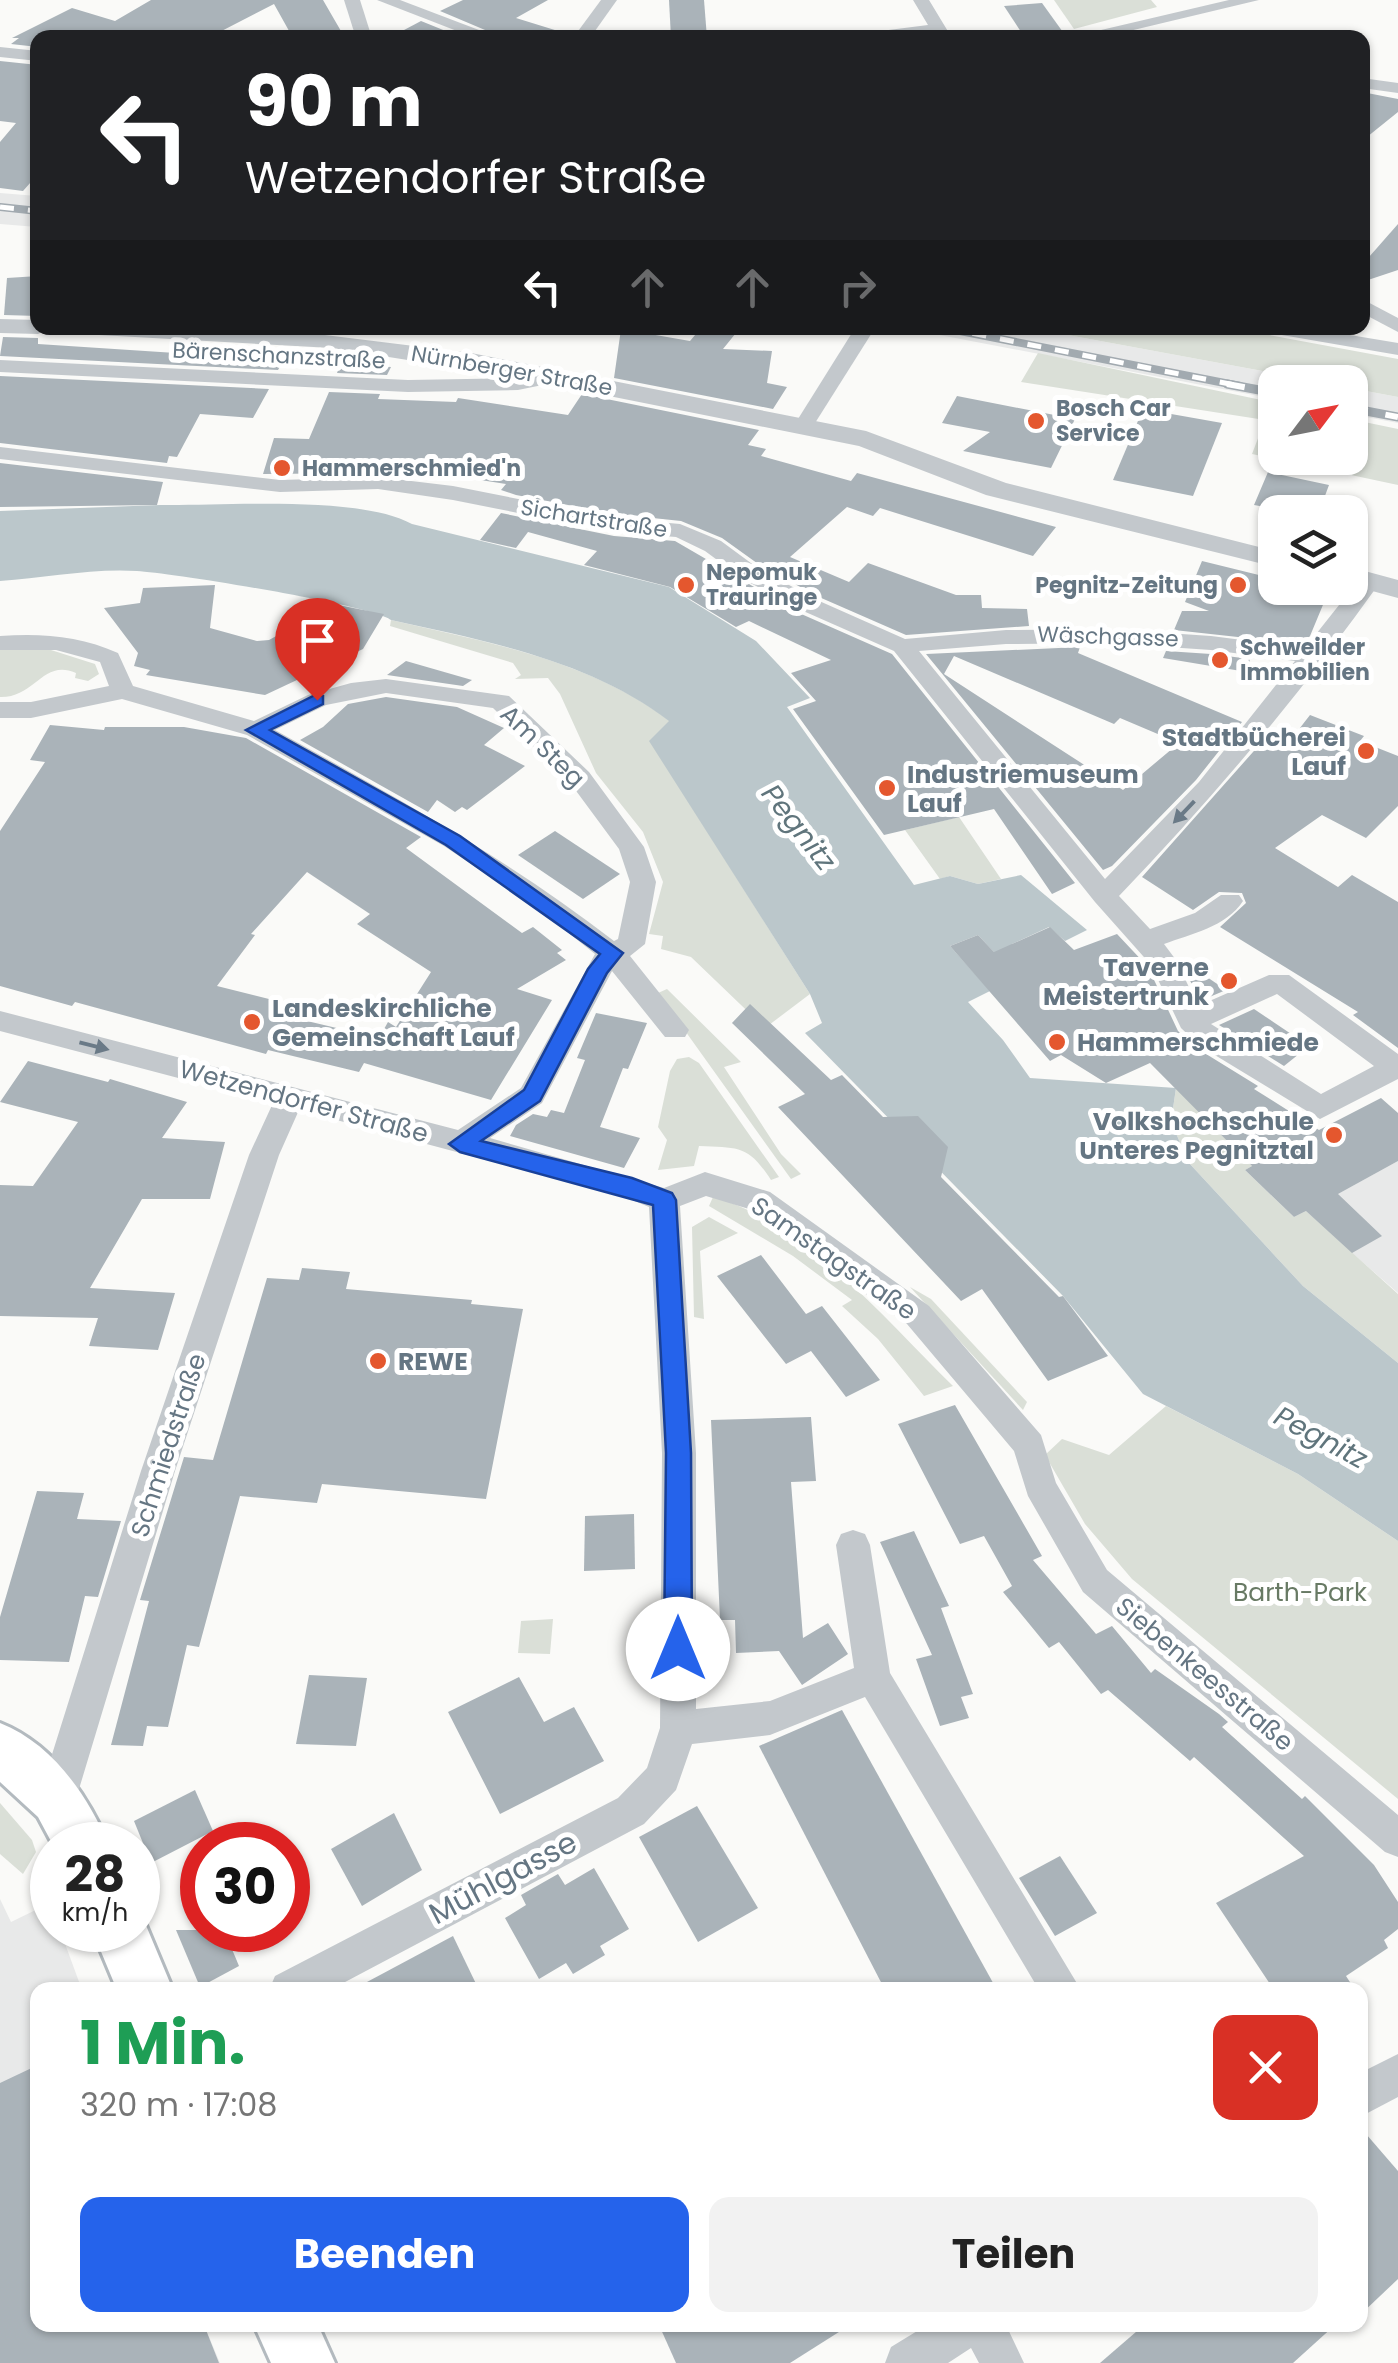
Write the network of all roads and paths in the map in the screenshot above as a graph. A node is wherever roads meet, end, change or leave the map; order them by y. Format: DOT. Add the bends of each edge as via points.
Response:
graph roads {
  1 [pos="352,0"];
  2 [pos="385,0"];
  3 [pos="609,0"];
  4 [pos="922,0"];
  5 [pos="1251,0"];
  6 [pos="360,30"];
  7 [pos="469,30"];
  8 [pos="588,30"];
  9 [pos="940,30"];
  10 [pos="1112,30"];
  11 [pos="0,52"];
  12 [pos="30,55"];
  13 [pos="1370,84"];
  14 [pos="1398,88"];
  15 [pos="1370,309"];
  16 [pos="0,326"];
  17 [pos="1398,326"];
  18 [pos="30,327"];
  19 [pos="248,335"];
  20 [pos="860,335"];
  21 [pos="1315,335"];
  22 [pos="1398,350"];
  23 [pos="0,366"];
  24 [pos="555,378"];
  25 [pos="802,427"];
  26 [pos="0,453"];
  27 [pos="1258,555"];
  28 [pos="1373,582"];
  29 [pos="0,643"];
  30 [pos="902,646"];
  31 [pos="1314,657"];
  32 [pos="123,691"];
  33 [pos="0,710"];
  34 [pos="256,730"];
  35 [pos="1104,896"];
  36 [pos="1230,901"];
  37 [pos="1145,941"];
  38 [pos="612,953"];
  39 [pos="0,1021"];
  40 [pos="1191,1021"];
  41 [pos="675,1030"];
  42 [pos="1397,1066"];
  43 [pos="291,1096"];
  44 [pos="460,1144"];
  45 [pos="664,1200"];
  46 [pos="1040,1486"];
  47 [pos="853,1544"];
  48 [pos="873,1677"];
  49 [pos="678,1728"];
  50 [pos="0,1748"];
  51 [pos="57,1799"];
  52 [pos="70,1822"];
  53 [pos="1398,1838"];
  54 [pos="129,1952"];
  55 [pos="142,1982"];
  56 [pos="304,1982"];
  57 [pos="1056,1982"];
  58 [pos="1398,2074"];
  59 [pos="1368,2091"];
  60 [pos="288,2332"];
  61 [pos="957,2332"];
  62 [pos="986,2332"];
  63 [pos="304,2363"];
  64 [pos="907,2363"];
  65 [pos="1002,2363"];
  1 -- 6 [label="street"];
  2 -- 7 [label="street"];
  3 -- 8 [label="street"];
  4 -- 9 [label="street"];
  5 -- 10 [label="street"];
  11 -- 12 [label="street"];
  13 -- 14 [label="street"];
  15 -- 17 [label="street"];
  16 -- 18 [label="street"];
  19 -- 24 [label="street, Nürnberger Straße" via="376,346"];
  20 -- 25 [label="street"];
  21 -- 22 [label="street"];
  23 -- 24 [label="street, Bärenschanzstraße" via="408,386"];
  24 -- 25 [label="street, Nürnberger Straße"];
  25 -- 27 [label="street, Nürnberger Straße" via="858,452"];
  26 -- 30 [label="street, Sichartstraße" via="280,486 378,483 680,531 809,605"];
  28 -- 31 [label="street"];
  29 -- 32 [label="street" via="45,640 89,648 110,658"];
  30 -- 31 [label="street, Wäschgasse" via="1097,634"];
  30 -- 35 [label="street, Sichartstraße"];
  31 -- 35 [label="street, one-way" via="1208,788"];
  32 -- 33 [label="street"];
  32 -- 34 [label="street"];
  34 -- 38 [label="street" via="453,840"];
  34 -- 38 [label="street, Am Steg" via="350,690 386,686 500,701 580,778 632,846 643,882 638,919 631,944"];
  35 -- 37 [label="street, Sichartstraße"];
  36 -- 37 [label="street" via="1204,920"];
  37 -- 40 [label="street, Sichartstraße" via="1162,960"];
  38 -- 41 [label="street"];
  38 -- 44 [label="street, Am Steg" via="532,1095"];
  39 -- 43 [label="street, Wetzendorfer Straße, one-way"];
  40 -- 42 [label="street" via="1278,982"];
  40 -- 42 [label="street" via="1210,1040 1320,1108"];
  43 -- 44 [label="street, Wetzendorfer Straße"];
  43 -- 51 [label="street, Schmiedstraße" via="264,1155 171,1433"];
  44 -- 45 [label="street, Wetzendorfer Straße"];
  45 -- 46 [label="street, Samstagstraße" via="705,1184 759,1200 905,1305 1028,1445"];
  45 -- 49 [label="street, Mühlgasse" via="679,1453"];
  46 -- 53 [label="street, Siebenkeesstraße" via="1094,1581"];
  47 -- 48 [label="street"];
  48 -- 49 [label="street" via="770,1718"];
  48 -- 57 [label="street"];
  49 -- 56 [label="street, Mühlgasse" via="663,1778 631,1810"];
  50 -- 51 [label="main road"];
  51 -- 52 [label="main road"];
  54 -- 55 [label="main road"];
  58 -- 59 [label="street"];
  60 -- 63 [label="main road"];
  61 -- 64 [label="street"];
  62 -- 65 [label="street"];
}
